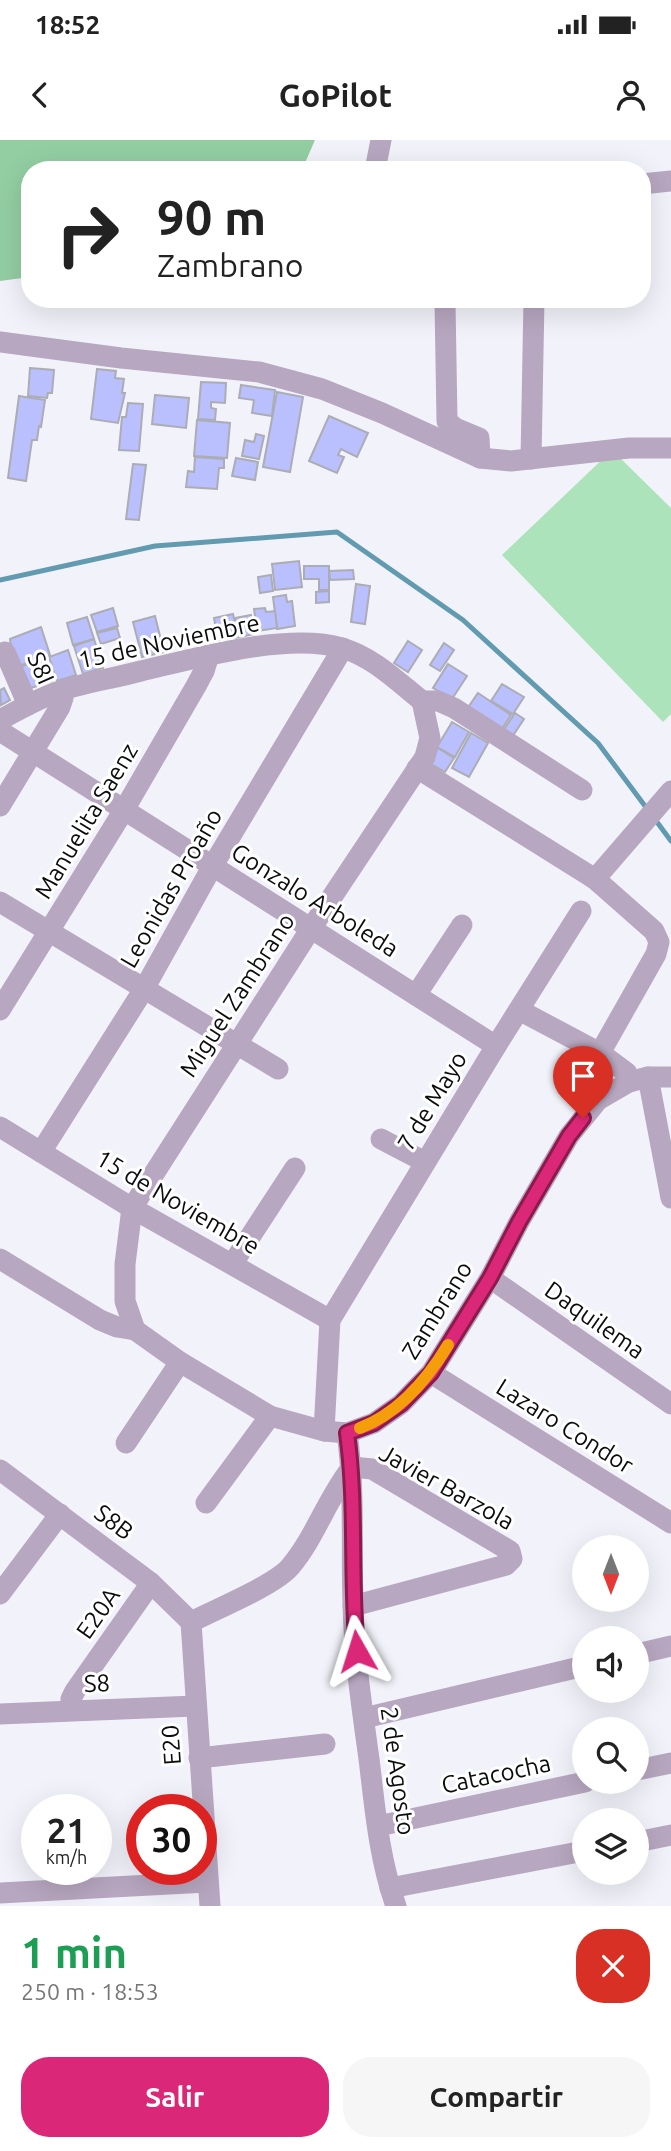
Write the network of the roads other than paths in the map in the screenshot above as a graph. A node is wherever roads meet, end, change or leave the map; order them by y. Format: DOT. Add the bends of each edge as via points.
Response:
graph roads {
  1 [pos="382,140"];
  2 [pos="377,161"];
  3 [pos="671,181"];
  4 [pos="651,183"];
  5 [pos="445,308"];
  6 [pos="534,308"];
  7 [pos="0,342"];
  8 [pos="671,448"];
  9 [pos="480,458"];
  10 [pos="531,459"];
  11 [pos="343,649"];
  12 [pos="5,652"];
  13 [pos="209,655"];
  14 [pos="62,691"];
  15 [pos="422,701"];
  16 [pos="28,705"];
  17 [pos="0,720"];
  18 [pos="0,731"];
  19 [pos="33,752"];
  20 [pos="417,768"];
  21 [pos="582,790"];
  22 [pos="671,791"];
  23 [pos="0,806"];
  24 [pos="124,810"];
  25 [pos="212,867"];
  26 [pos="595,879"];
  27 [pos="0,902"];
  28 [pos="581,911"];
  29 [pos="463,925"];
  30 [pos="310,930"];
  31 [pos="49,932"];
  32 [pos="665,938"];
  33 [pos="144,989"];
  34 [pos="416,995"];
  35 [pos="0,1010"];
  36 [pos="519,1010"];
  37 [pos="237,1044"];
  38 [pos="496,1046"];
  39 [pos="600,1053"];
  40 [pos="278,1069"];
  41 [pos="671,1077"];
  42 [pos="638,1079"];
  43 [pos="0,1127"];
  44 [pos="381,1139"];
  45 [pos="41,1152"];
  46 [pos="425,1162"];
  47 [pos="295,1168"];
  48 [pos="671,1198"];
  49 [pos="132,1208"];
  50 [pos="0,1259"];
  51 [pos="233,1264"];
  52 [pos="490,1278"];
  53 [pos="330,1320"];
  54 [pos="135,1330"];
  55 [pos="180,1362"];
  56 [pos="431,1373"];
  57 [pos="671,1404"];
  58 [pos="270,1416"];
  59 [pos="324,1431"];
  60 [pos="347,1433"];
  61 [pos="126,1443"];
  62 [pos="352,1467"];
  63 [pos="0,1470"];
  64 [pos="206,1503"];
  65 [pos="61,1514"];
  66 [pos="671,1523"];
  67 [pos="151,1583"];
  68 [pos="0,1594"];
  69 [pos="352,1606"];
  70 [pos="191,1622"];
  71 [pos="671,1646"];
  72 [pos="649,1651"];
  73 [pos="572,1669"];
  74 [pos="195,1706"];
  75 [pos="71,1710"];
  76 [pos="0,1714"];
  77 [pos="364,1718"];
  78 [pos="325,1744"];
  79 [pos="199,1758"];
  80 [pos="671,1763"];
  81 [pos="649,1768"];
  82 [pos="572,1785"];
  83 [pos="201,1794"];
  84 [pos="378,1826"];
  85 [pos="671,1835"];
  86 [pos="649,1840"];
  87 [pos="572,1855"];
  88 [pos="181,1885"];
  89 [pos="207,1885"];
  90 [pos="0,1893"];
  91 [pos="85,1896"];
  92 [pos="393,1897"];
  93 [pos="209,1906"];
  1 -- 2 [label="street"];
  3 -- 4 [label="street"];
  5 -- 9 [label="street" via="447,421 479,438"];
  6 -- 10 [label="street"];
  7 -- 9 [label="street" via="259,372 322,388"];
  8 -- 10 [label="street"];
  9 -- 10 [label="street"];
  11 -- 13 [label="street, 15 de Noviembre" via="289,643"];
  11 -- 15 [label="street, 15 de Noviembre" via="377,664"];
  11 -- 25 [label="street, Leonidas Proaño"];
  12 -- 16 [label="street, S8I"];
  13 -- 14 [label="street, 15 de Noviembre"];
  13 -- 24 [label="street, Manuelita Saenz" via="197,687"];
  14 -- 16 [label="street, 15 de Noviembre"];
  14 -- 19 [label="street" via="60,707"];
  15 -- 20 [label="street, Miguel Zambrano" via="430,738"];
  15 -- 21 [label="street" via="454,708"];
  16 -- 17 [label="street, 15 de Noviembre"];
  18 -- 19 [label="street, Gonzalo Arboleda"];
  19 -- 23 [label="street"];
  19 -- 24 [label="street, Gonzalo Arboleda"];
  20 -- 26 [label="street"];
  20 -- 30 [label="street, Miguel Zambrano"];
  22 -- 26 [label="street"];
  24 -- 25 [label="street, Gonzalo Arboleda"];
  24 -- 31 [label="street, Manuelita Saenz"];
  25 -- 30 [label="street, Gonzalo Arboleda"];
  25 -- 33 [label="street, Leonidas Proaño"];
  26 -- 32 [label="street"];
  27 -- 31 [label="street"];
  28 -- 36 [label="street, 7 de Mayo"];
  29 -- 34 [label="street"];
  30 -- 34 [label="street, Gonzalo Arboleda"];
  30 -- 37 [label="street, Miguel Zambrano"];
  31 -- 33 [label="street"];
  31 -- 35 [label="street, Manuelita Saenz"];
  32 -- 39 [label="street"];
  33 -- 37 [label="street"];
  33 -- 45 [label="street, Leonidas Proaño"];
  34 -- 38 [label="street, Gonzalo Arboleda"];
  36 -- 38 [label="street, 7 de Mayo"];
  36 -- 39 [label="street"];
  37 -- 40 [label="street"];
  37 -- 49 [label="street, Miguel Zambrano"];
  38 -- 46 [label="street, 7 de Mayo"];
  39 -- 42 [label="street"];
  41 -- 42 [label="street"];
  42 -- 48 [label="street"];
  42 -- 52 [label="street, Zambrano" via="598,1100 569,1136"];
  43 -- 45 [label="street, 15 de Noviembre"];
  44 -- 46 [label="street"];
  45 -- 49 [label="street, 15 de Noviembre"];
  46 -- 53 [label="street, 7 de Mayo"];
  47 -- 51 [label="street"];
  49 -- 51 [label="street, 15 de Noviembre"];
  49 -- 54 [label="street, Miguel Zambrano" via="125,1301"];
  50 -- 54 [label="street, Zambrano" via="100,1320"];
  51 -- 53 [label="street, 15 de Noviembre"];
  52 -- 56 [label="street, Zambrano"];
  52 -- 57 [label="street, Daquilema"];
  53 -- 59 [label="street"];
  54 -- 55 [label="street, Zambrano"];
  55 -- 58 [label="street, Zambrano"];
  55 -- 61 [label="street"];
  56 -- 60 [label="street, Zambrano" via="401,1404 374,1423"];
  56 -- 66 [label="street, Lazaro Condor"];
  58 -- 59 [label="street, Zambrano"];
  58 -- 64 [label="street"];
  59 -- 60 [label="street, Zambrano"];
  60 -- 62 [label="street, 2 de Agosto"];
  62 -- 69 [label="street, 2 de Agosto"];
  62 -- 69 [label="street, Javier Barzola" via="372,1469 510,1551 512,1559 506,1565"];
  62 -- 70 [label="street" via="289,1569"];
  63 -- 65 [label="street, S8B"];
  65 -- 67 [label="street, S8B"];
  65 -- 68 [label="street"];
  67 -- 70 [label="street, S8B"];
  67 -- 75 [label="street, E20A" via="75,1691"];
  69 -- 77 [label="street, 2 de Agosto"];
  70 -- 74 [label="street, E20"];
  71 -- 72 [label="street"];
  73 -- 77 [label="street"];
  74 -- 75 [label="street, S8"];
  74 -- 79 [label="street, E20"];
  75 -- 76 [label="street, S8"];
  77 -- 84 [label="street, 2 de Agosto"];
  78 -- 79 [label="street"];
  79 -- 83 [label="street, E20"];
  80 -- 81 [label="street"];
  82 -- 84 [label="street, Catacocha"];
  84 -- 92 [label="street, 2 de Agosto"];
  85 -- 86 [label="street"];
  87 -- 92 [label="street"];
  88 -- 91 [label="street"];
  89 -- 93 [label="street, E20"];
  90 -- 91 [label="street"];
}
